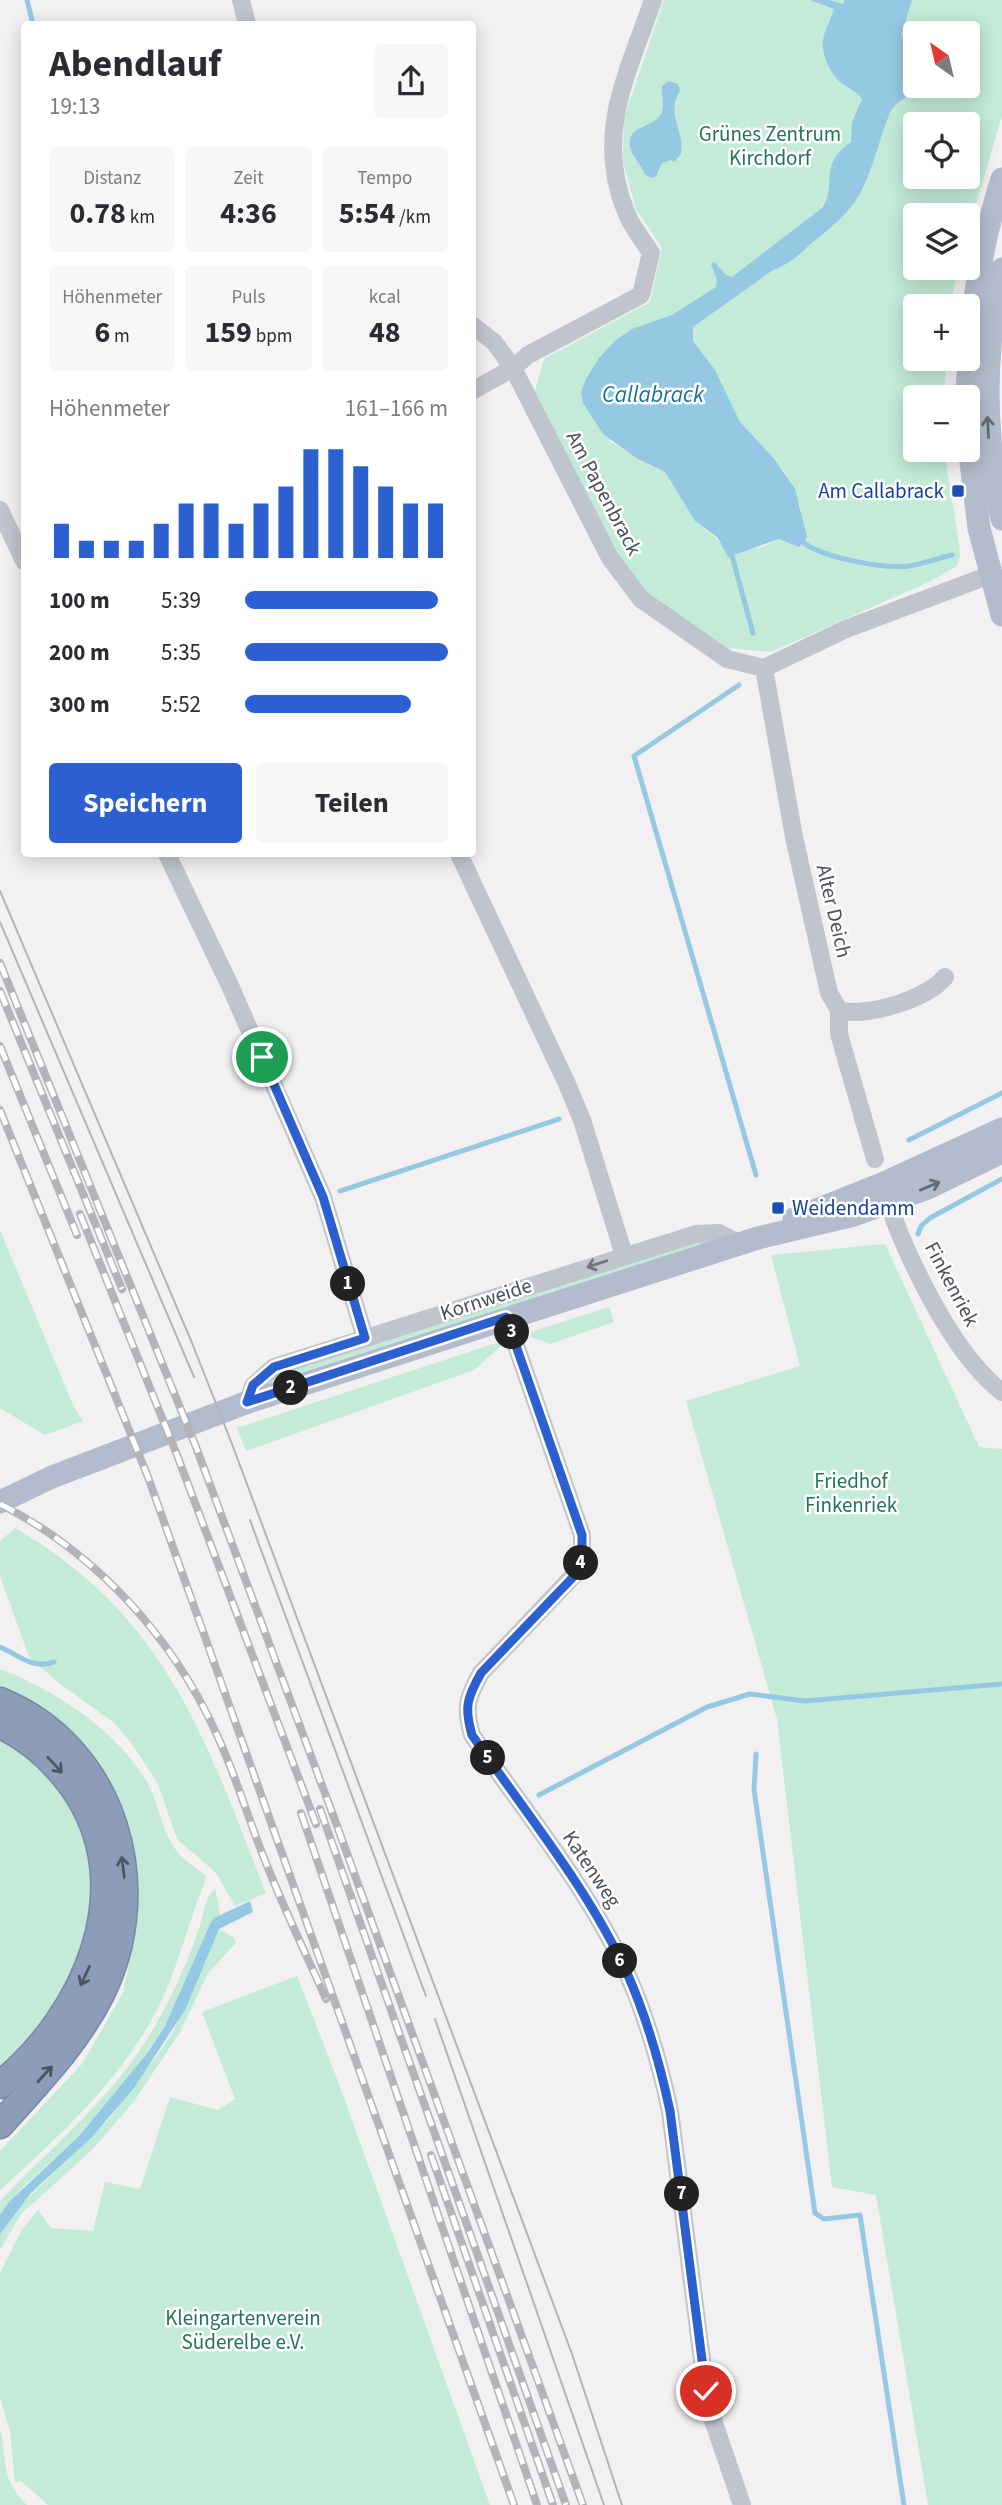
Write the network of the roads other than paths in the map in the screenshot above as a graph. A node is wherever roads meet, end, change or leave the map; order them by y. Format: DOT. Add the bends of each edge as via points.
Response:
graph roads {
  1 [pos="241,0"];
  2 [pos="653,0"];
  3 [pos="246,21"];
  4 [pos="1002,178"];
  5 [pos="1002,269"];
  6 [pos="476,328"];
  7 [pos="513,368"];
  8 [pos="968,385"];
  9 [pos="476,389"];
  10 [pos="970,462"];
  11 [pos="0,510"];
  12 [pos="1002,519"];
  13 [pos="21,555"];
  14 [pos="996,573"];
  15 [pos="1002,615"];
  16 [pos="764,668"];
  17 [pos="168,857"];
  18 [pos="460,857"];
  19 [pos="945,977"];
  20 [pos="839,1010"];
  21 [pos="1002,1129"];
  22 [pos="1002,1152"];
  23 [pos="876,1158"];
  24 [pos="885,1194"];
  25 [pos="750,1241"];
  26 [pos="624,1255"];
  27 [pos="506,1317"];
  28 [pos="365,1338"];
  29 [pos="1002,1392"];
  30 [pos="247,1402"];
  31 [pos="0,1502"];
  32 [pos="0,1702"];
  33 [pos="0,1725"];
  34 [pos="0,2085"];
  35 [pos="0,2125"];
  36 [pos="742,2505"];
  1 -- 3 [label="street"];
  2 -- 7 [label="street" via="615,110 613,136 613,166 626,214 651,253 641,295 528,355"];
  4 -- 8 [label="main road" via="975,292"];
  12 -- 5 [label="main road, one-way" via="988,424 991,338"];
  6 -- 7 [label="street, Am Papenbrack" via="494,342"];
  7 -- 9 [label="street"];
  7 -- 16 [label="street, Am Papenbrack" via="610,558 641,599 727,659"];
  10 -- 14 [label="main road" via="975,507"];
  11 -- 13 [label="street"];
  14 -- 15 [label="main road"];
  14 -- 16 [label="street" via="846,629"];
  16 -- 20 [label="street, Alter Deich" via="794,837 829,993"];
  17 -- 28 [label="street" via="323,1197"];
  18 -- 26 [label="street" via="582,1120"];
  19 -- 20 [label="street" via="922,996 861,1013"];
  20 -- 23 [label="street, Alter Deich" via="839,1034"];
  21 -- 24 [label="main road, Kornweide"];
  24 -- 22 [label="main road, Kornweide, one-way" via="947,1179"];
  24 -- 25 [label="main road, Kornweide" via="784,1223"];
  24 -- 29 [label="street, Finkenriek" via="928,1291 954,1336 980,1374"];
  25 -- 26 [label="street, Kornweide" via="709,1232"];
  25 -- 27 [label="main road, Kornweide"];
  26 -- 28 [label="street, Kornweide, one-way"];
  27 -- 30 [label="main road, Kornweide"];
  27 -- 36 [label="street, Katenweg" via="582,1535 583,1551 577,1573 481,1673 470,1692 466,1713 472,1735 598,1919 642,2010 670,2111 706,2391"];
  28 -- 30 [label="street, Kornweide" via="274,1367 253,1385"];
  30 -- 31 [label="main road, Kornweide"];
  35 -- 32 [label="highway, one-way" via="57,2061 91,2014 118,1953 125,1893 119,1840 93,1780 43,1727"];
  33 -- 34 [label="highway, one-way" via="44,1754 80,1798 98,1838 105,1895 99,1937 73,1999 41,2045"];
}
